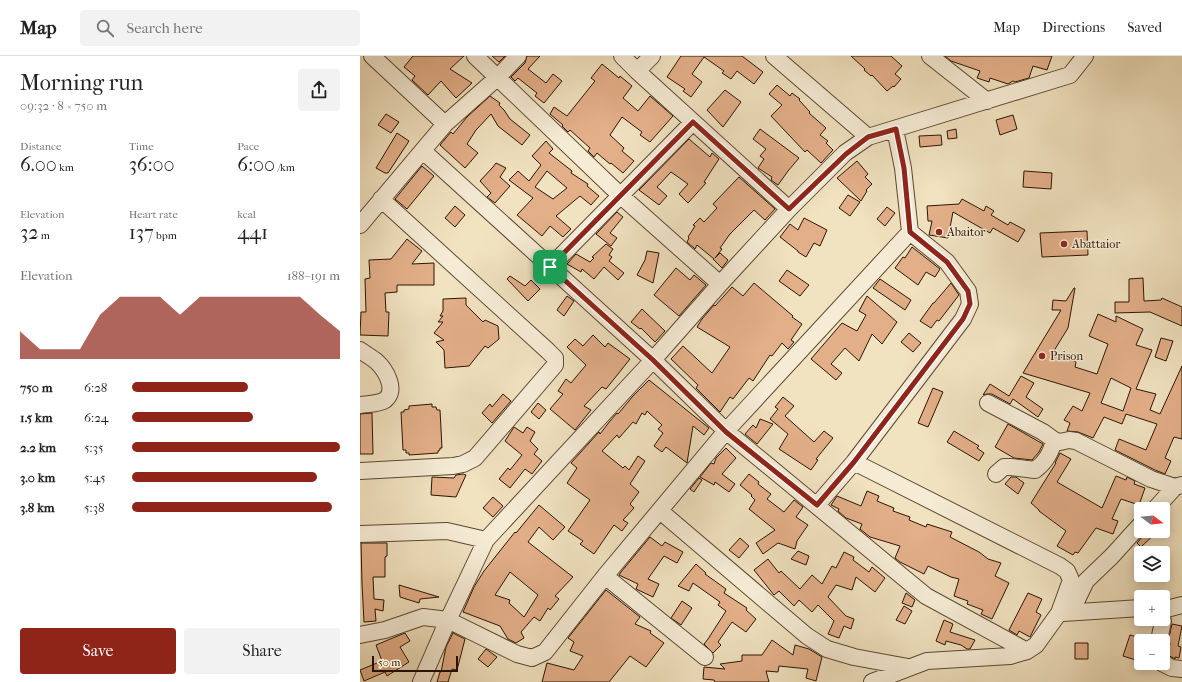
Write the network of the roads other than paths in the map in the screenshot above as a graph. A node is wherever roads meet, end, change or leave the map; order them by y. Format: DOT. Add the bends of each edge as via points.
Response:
graph roads {
  1 [pos="372,56"];
  2 [pos="476,56"];
  3 [pos="518,56"];
  4 [pos="622,56"];
  5 [pos="652,56"];
  6 [pos="774,56"];
  7 [pos="930,56"];
  8 [pos="1085,56"];
  9 [pos="637,71"];
  10 [pos="498,77"];
  11 [pos="987,101"];
  12 [pos="693,122"];
  13 [pos="445,124"];
  14 [pos="896,129"];
  15 [pos="868,137"];
  16 [pos="423,151"];
  17 [pos="620,195"];
  18 [pos="381,199"];
  19 [pos="789,209"];
  20 [pos="360,225"];
  21 [pos="910,232"];
  22 [pos="550,267"];
  23 [pos="720,284"];
  24 [pos="360,350"];
  25 [pos="653,360"];
  26 [pos="988,402"];
  27 [pos="360,405"];
  28 [pos="726,432"];
  29 [pos="1054,440"];
  30 [pos="854,462"];
  31 [pos="360,471"];
  32 [pos="996,474"];
  33 [pos="1179,486"];
  34 [pos="1162,502"];
  35 [pos="817,505"];
  36 [pos="660,511"];
  37 [pos="1134,532"];
  38 [pos="360,534"];
  39 [pos="486,540"];
  40 [pos="605,576"];
  41 [pos="1182,605"];
  42 [pos="1134,608"];
  43 [pos="1170,608"];
  44 [pos="1065,613"];
  45 [pos="448,620"];
  46 [pos="360,635"];
  47 [pos="1027,651"];
  48 [pos="705,657"];
  49 [pos="908,667"];
  50 [pos="1170,667"];
  51 [pos="1182,669"];
  52 [pos="422,682"];
  53 [pos="872,682"];
  1 -- 13 [label="street"];
  2 -- 10 [label="street"];
  3 -- 10 [label="street"];
  4 -- 9 [label="street"];
  5 -- 9 [label="street"];
  6 -- 15 [label="street"];
  7 -- 11 [label="street"];
  8 -- 11 [label="street" via="1070,75"];
  9 -- 12 [label="street"];
  10 -- 13 [label="street"];
  10 -- 17 [label="street"];
  11 -- 14 [label="street"];
  12 -- 17 [label="street"];
  12 -- 19 [label="street"];
  13 -- 16 [label="street"];
  14 -- 15 [label="street"];
  14 -- 21 [label="street" via="904,168"];
  15 -- 19 [label="street" via="846,154"];
  16 -- 18 [label="street"];
  16 -- 22 [label="street"];
  17 -- 22 [label="street"];
  17 -- 23 [label="street"];
  18 -- 20 [label="street"];
  18 -- 31 [label="street" via="548,351 555,358 555,365 475,458 453,466"];
  19 -- 23 [label="street"];
  21 -- 28 [label="street"];
  21 -- 30 [label="street" via="947,262 968,291 970,304 963,319"];
  22 -- 25 [label="street"];
  23 -- 25 [label="street"];
  24 -- 27 [label="street" via="376,361 388,376 390,390 384,401"];
  25 -- 28 [label="street"];
  25 -- 39 [label="street"];
  26 -- 29 [label="street"];
  28 -- 35 [label="street"];
  28 -- 36 [label="street"];
  29 -- 32 [label="street" via="1049,457 1035,470 1004,467"];
  29 -- 33 [label="street" via="1076,441 1151,479"];
  30 -- 35 [label="street"];
  30 -- 44 [label="street" via="1067,571 1071,580"];
  33 -- 34 [label="street"];
  35 -- 47 [label="street" via="926,596"];
  36 -- 40 [label="street"];
  36 -- 49 [label="street" via="807,636 827,649"];
  37 -- 44 [label="street" via="1086,581"];
  38 -- 39 [label="street" via="447,531"];
  39 -- 45 [label="street"];
  40 -- 45 [label="street" via="545,652 532,658 517,654"];
  40 -- 48 [label="street"];
  41 -- 43 [label="street"];
  42 -- 44 [label="street"];
  44 -- 47 [label="street" via="1036,645"];
  45 -- 46 [label="street" via="423,617 385,630"];
  45 -- 52 [label="street"];
  47 -- 49 [label="street" via="1010,656 927,661"];
  49 -- 53 [label="street"];
  50 -- 51 [label="street"];
}
